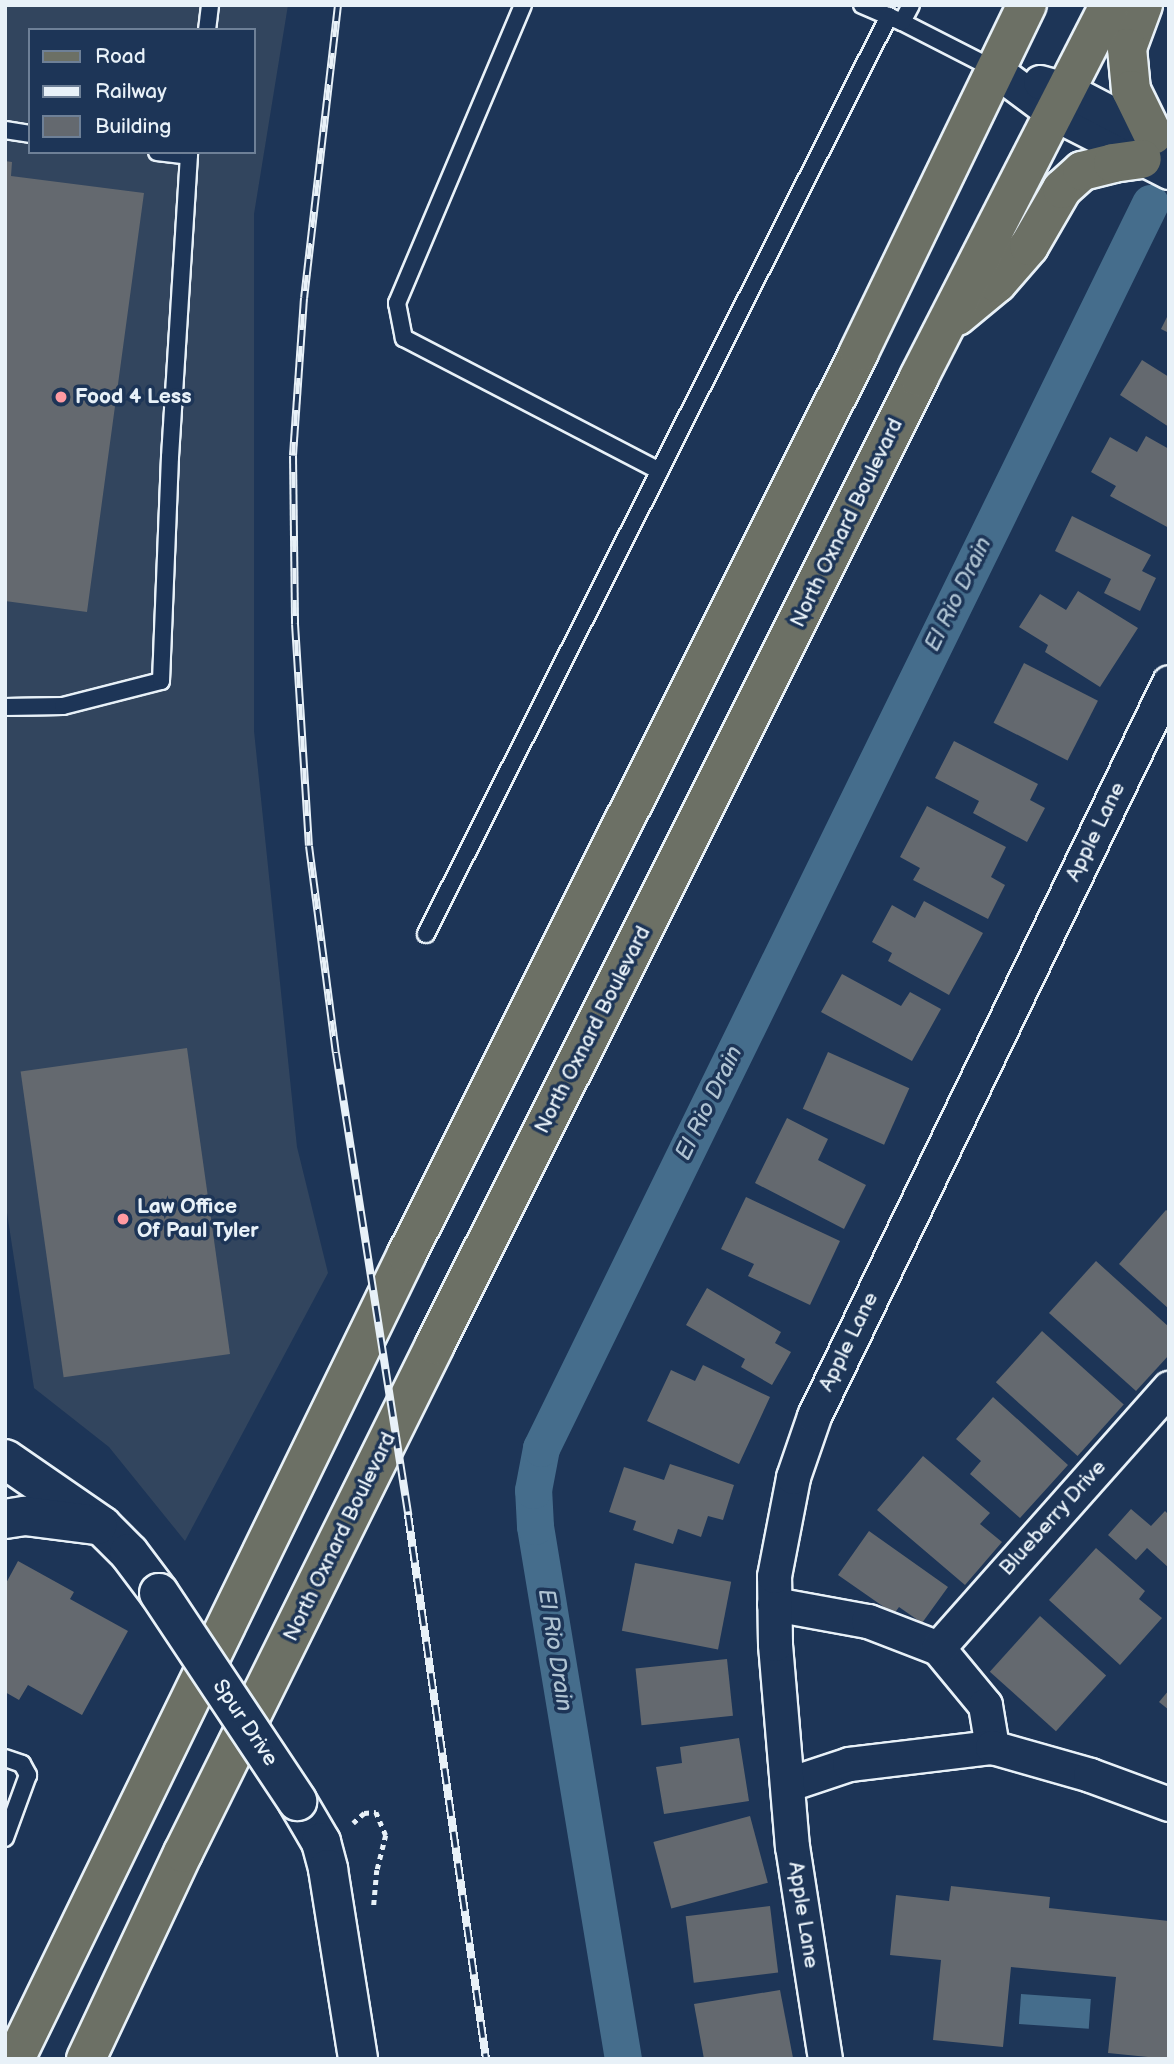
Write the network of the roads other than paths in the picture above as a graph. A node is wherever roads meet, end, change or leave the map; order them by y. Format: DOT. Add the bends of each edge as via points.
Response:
graph roads {
  1 [pos="210,5"];
  2 [pos="523,5"];
  3 [pos="862,5"];
  4 [pos="911,5"];
  5 [pos="1027,5"];
  6 [pos="1109,5"];
  7 [pos="1143,5"];
  8 [pos="896,19"];
  9 [pos="206,28"];
  10 [pos="994,69"];
  11 [pos="1059,101"];
  12 [pos="5,130"];
  13 [pos="28,134"];
  14 [pos="1158,152"];
  15 [pos="189,154"];
  16 [pos="945,326"];
  17 [pos="660,471"];
  18 [pos="1169,682"];
  19 [pos="5,707"];
  20 [pos="426,934"];
  21 [pos="1169,1388"];
  22 [pos="5,1459"];
  23 [pos="5,1519"];
  24 [pos="102,1526"];
  25 [pos="774,1605"];
  26 [pos="938,1648"];
  27 [pos="992,1747"];
  28 [pos="5,1758"];
  29 [pos="789,1784"];
  30 [pos="1169,1804"];
  31 [pos="5,1838"];
  32 [pos="15,2059"];
  33 [pos="86,2059"];
  34 [pos="358,2059"];
  35 [pos="825,2059"];
  1 -- 9 [label="lane"];
  2 -- 17 [label="lane" via="397,303 404,338"];
  3 -- 8 [label="lane"];
  4 -- 8 [label="lane"];
  5 -- 10 [label="main road"];
  6 -- 11 [label="main road, North Oxnard Boulevard"];
  7 -- 14 [label="main road" via="1127,48 1131,90"];
  8 -- 10 [label="lane"];
  8 -- 17 [label="lane"];
  10 -- 11 [label="street"];
  10 -- 32 [label="main road" via="859,352 407,1254"];
  11 -- 14 [label="street"];
  11 -- 16 [label="main road, North Oxnard Boulevard"];
  12 -- 13 [label="lane"];
  14 -- 16 [label="main road" via="1082,171 1062,189 1029,246 997,283"];
  15 -- 19 [label="lane" via="161,681 63,706"];
  16 -- 33 [label="main road, North Oxnard Boulevard" via="183,1853"];
  17 -- 20 [label="lane"];
  18 -- 25 [label="street, Apple Lane" via="814,1416 788,1501 778,1549"];
  21 -- 26 [label="street, Blueberry Drive"];
  22 -- 24 [label="street, Spur Drive"];
  23 -- 24 [label="street" via="25,1516"];
  24 -- 34 [label="street, Spur Drive, bridge" via="159,1593 321,1842"];
  25 -- 26 [label="street" via="867,1621"];
  25 -- 29 [label="street, Apple Lane"];
  26 -- 27 [label="street" via="985,1705"];
  27 -- 29 [label="street" via="849,1764"];
  27 -- 30 [label="street" via="1090,1774"];
  28 -- 31 [label="lane" via="22,1764 28,1775"];
  29 -- 35 [label="street, Apple Lane" via="792,1847"];
}
